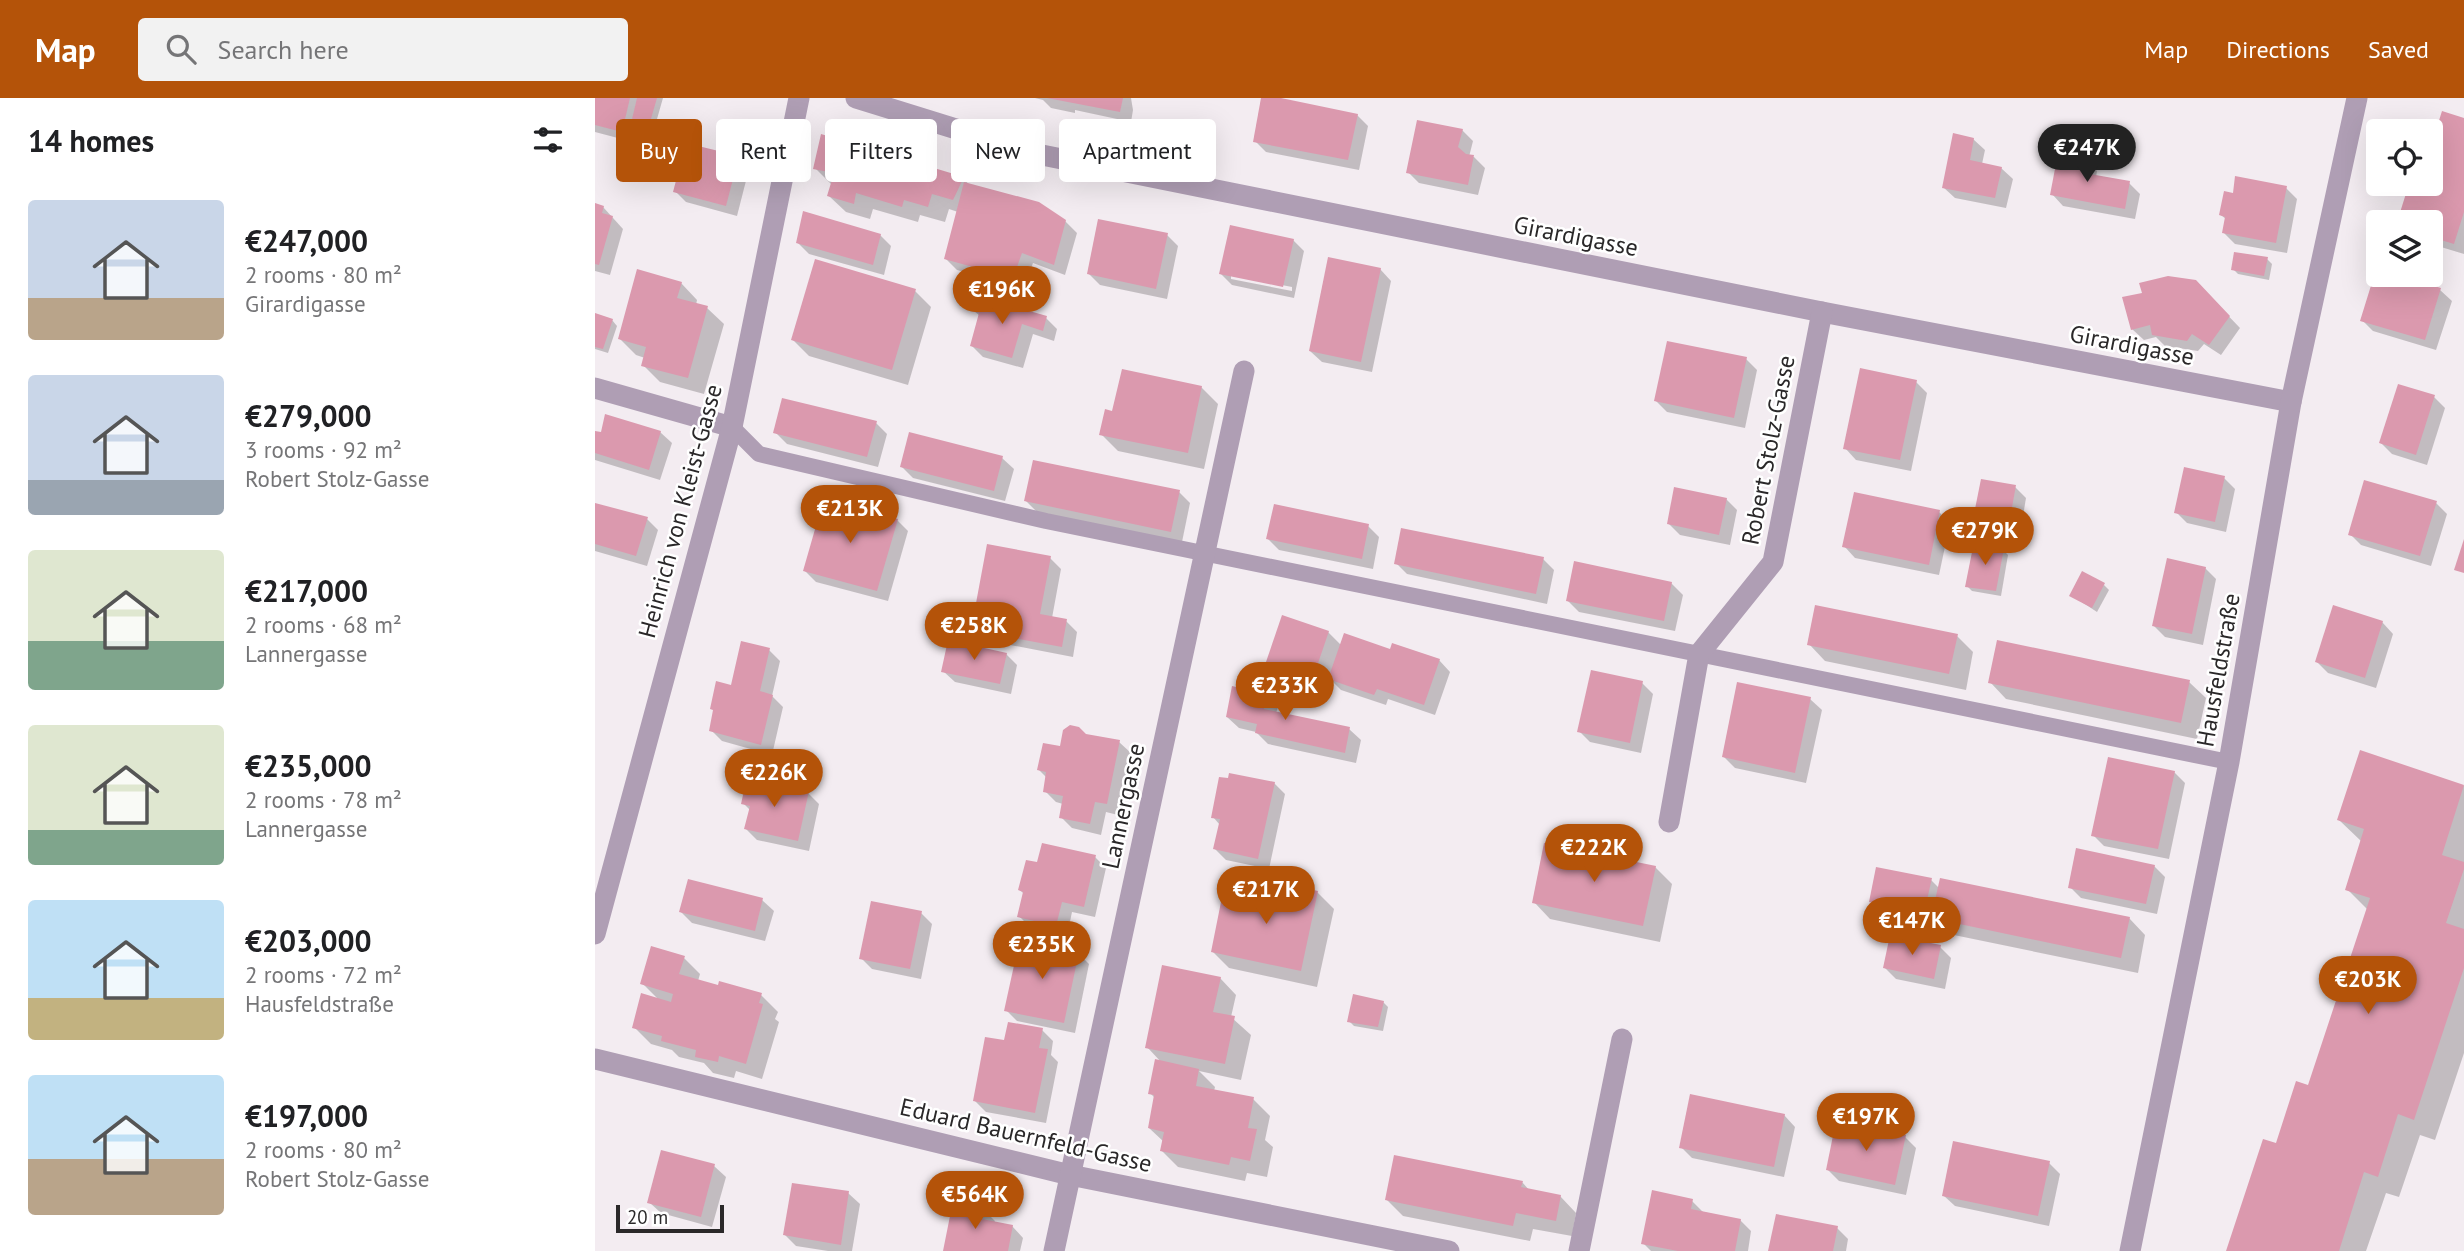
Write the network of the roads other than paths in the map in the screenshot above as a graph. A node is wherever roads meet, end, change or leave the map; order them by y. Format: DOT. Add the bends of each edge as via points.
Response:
graph roads {
  1 [pos="799,98"];
  2 [pos="856,98"];
  3 [pos="2357,98"];
  4 [pos="1822,312"];
  5 [pos="1244,371"];
  6 [pos="595,388"];
  7 [pos="2291,402"];
  8 [pos="732,427"];
  9 [pos="1205,553"];
  10 [pos="1699,654"];
  11 [pos="2229,762"];
  12 [pos="1669,822"];
  13 [pos="595,934"];
  14 [pos="1622,1039"];
  15 [pos="595,1059"];
  16 [pos="1070,1175"];
  17 [pos="1054,1251"];
  18 [pos="1449,1251"];
  19 [pos="1579,1251"];
  20 [pos="2130,1251"];
  1 -- 8 [label="street, Heinrich von Kleist-Gasse"];
  2 -- 4 [label="street, Girardigasse" via="1037,154"];
  3 -- 7 [label="street, Hausfeldstraße"];
  4 -- 7 [label="street, Girardigasse"];
  4 -- 10 [label="street, Robert Stolz-Gasse" via="1773,562"];
  5 -- 9 [label="street, Lannergasse"];
  6 -- 8 [label="street"];
  7 -- 11 [label="street, Hausfeldstraße"];
  8 -- 9 [label="lane" via="759,454"];
  8 -- 13 [label="street, Heinrich von Kleist-Gasse"];
  9 -- 10 [label="lane"];
  9 -- 16 [label="street, Lannergasse"];
  10 -- 11 [label="lane"];
  10 -- 12 [label="street, Robert Stolz-Gasse"];
  11 -- 20 [label="street, Hausfeldstraße"];
  14 -- 19 [label="street"];
  15 -- 16 [label="street, Eduard Bauernfeld-Gasse"];
  16 -- 17 [label="street, Lannergasse"];
  16 -- 18 [label="street, Eduard Bauernfeld-Gasse"];
}
